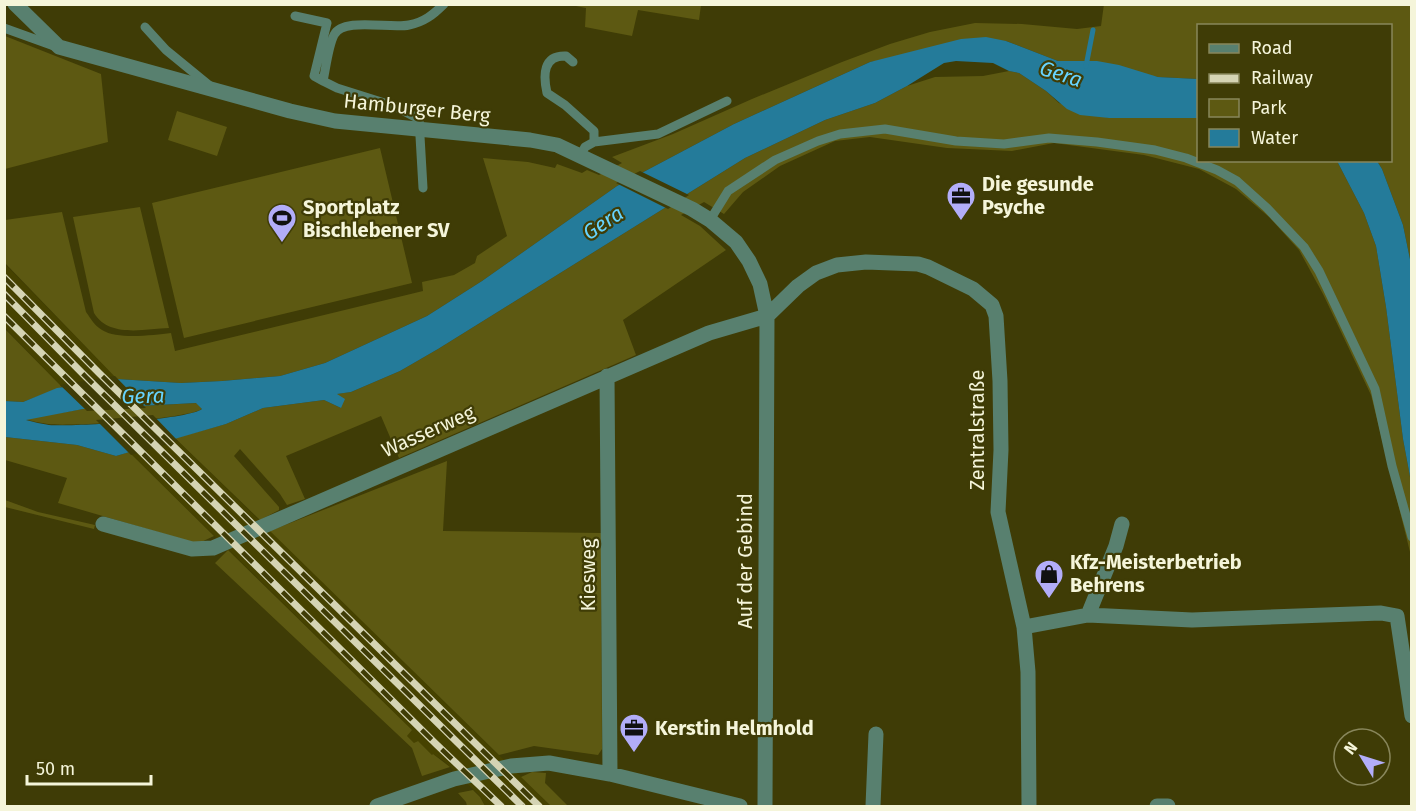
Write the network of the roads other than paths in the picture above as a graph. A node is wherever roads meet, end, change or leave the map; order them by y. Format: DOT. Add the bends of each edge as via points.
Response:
graph roads {
  1 [pos="15,4"];
  2 [pos="444,4"];
  3 [pos="295,16"];
  4 [pos="145,27"];
  5 [pos="4,28"];
  6 [pos="59,47"];
  7 [pos="573,62"];
  8 [pos="323,81"];
  9 [pos="219,92"];
  10 [pos="727,101"];
  11 [pos="418,129"];
  12 [pos="594,142"];
  13 [pos="580,156"];
  14 [pos="423,188"];
  15 [pos="710,220"];
  16 [pos="767,316"];
  17 [pos="607,376"];
  18 [pos="103,524"];
  19 [pos="1122,524"];
  20 [pos="1412,537"];
  21 [pos="1088,615"];
  22 [pos="1024,627"];
  23 [pos="1412,716"];
  24 [pos="876,734"];
  25 [pos="610,774"];
  26 [pos="376,807"];
  27 [pos="741,807"];
  28 [pos="765,807"];
  29 [pos="873,807"];
  30 [pos="1029,807"];
  31 [pos="1157,807"];
  32 [pos="1168,807"];
  1 -- 6 [label="street, Hamburger Berg"];
  2 -- 8 [label="lane" via="430,18 409,25 340,28 334,36"];
  3 -- 8 [label="lane" via="327,23 314,76"];
  4 -- 9 [label="lane" via="166,50"];
  5 -- 6 [label="lane"];
  6 -- 9 [label="street, Hamburger Berg"];
  7 -- 12 [label="lane" via="566,56 551,59 544,83 547,93 594,131"];
  8 -- 11 [label="lane" via="394,106 419,119"];
  9 -- 11 [label="street, Hamburger Berg" via="335,121"];
  10 -- 12 [label="lane" via="658,134"];
  11 -- 13 [label="street, Hamburger Berg" via="530,140 557,145"];
  11 -- 14 [label="lane"];
  12 -- 13 [label="lane"];
  13 -- 15 [label="street, Hamburger Berg"];
  15 -- 16 [label="street, Hamburger Berg" via="736,242 749,261 760,284"];
  15 -- 20 [label="lane" via="728,191 775,160 840,134 885,129 956,141 1004,144 1049,138 1114,144 1165,153 1217,170 1267,207 1304,247 1319,271 1375,389"];
  16 -- 17 [label="street, Wasserweg" via="709,333"];
  16 -- 22 [label="street, Zentralstraße" via="816,273 866,262 918,264 957,280 992,305 997,331 1001,450 994,504"];
  16 -- 28 [label="street, Auf der Gebind"];
  17 -- 18 [label="street, Wasserweg" via="213,548 192,549"];
  17 -- 25 [label="street, Kiesweg"];
  19 -- 21 [label="street"];
  21 -- 22 [label="street"];
  21 -- 23 [label="street" via="1192,620 1381,613 1397,616"];
  22 -- 30 [label="street, Zentralstraße"];
  24 -- 29 [label="street"];
  25 -- 26 [label="street" via="549,763 511,766 454,779"];
  25 -- 27 [label="street"];
  31 -- 32 [label="street"];
}
